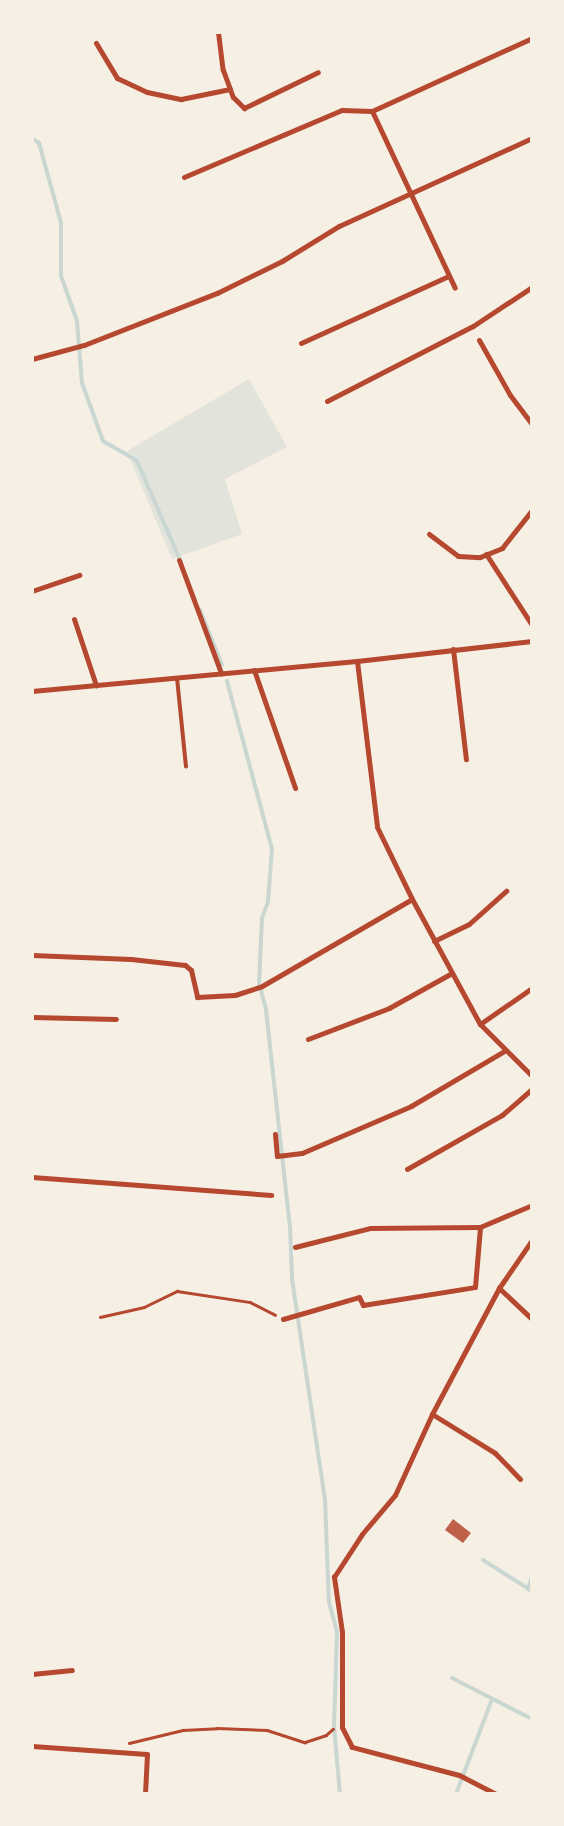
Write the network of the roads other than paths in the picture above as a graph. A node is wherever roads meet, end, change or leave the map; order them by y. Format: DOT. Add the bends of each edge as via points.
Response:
graph roads {
  1 [pos="218,32"];
  2 [pos="532,38"];
  3 [pos="96,44"];
  4 [pos="318,72"];
  5 [pos="230,89"];
  6 [pos="372,111"];
  7 [pos="532,138"];
  8 [pos="184,177"];
  9 [pos="411,194"];
  10 [pos="449,276"];
  11 [pos="532,287"];
  12 [pos="455,288"];
  13 [pos="479,340"];
  14 [pos="301,343"];
  15 [pos="32,359"];
  16 [pos="327,401"];
  17 [pos="532,424"];
  18 [pos="532,510"];
  19 [pos="428,534"];
  20 [pos="486,554"];
  21 [pos="179,560"];
  22 [pos="79,575"];
  23 [pos="32,591"];
  24 [pos="74,619"];
  25 [pos="532,625"];
  26 [pos="532,641"];
  27 [pos="453,649"];
  28 [pos="357,661"];
  29 [pos="254,670"];
  30 [pos="221,673"];
  31 [pos="177,678"];
  32 [pos="96,685"];
  33 [pos="32,691"];
  34 [pos="466,759"];
  35 [pos="186,767"];
  36 [pos="294,788"];
  37 [pos="506,891"];
  38 [pos="412,900"];
  39 [pos="434,941"];
  40 [pos="32,955"];
  41 [pos="452,973"];
  42 [pos="532,988"];
  43 [pos="32,1017"];
  44 [pos="116,1019"];
  45 [pos="480,1024"];
  46 [pos="308,1039"];
  47 [pos="506,1050"];
  48 [pos="532,1076"];
  49 [pos="532,1089"];
  50 [pos="275,1134"];
  51 [pos="407,1169"];
  52 [pos="32,1177"];
  53 [pos="271,1195"];
  54 [pos="532,1205"];
  55 [pos="480,1227"];
  56 [pos="532,1240"];
  57 [pos="295,1247"];
  58 [pos="500,1288"];
  59 [pos="283,1319"];
  60 [pos="532,1319"];
  61 [pos="432,1414"];
  62 [pos="520,1479"];
  63 [pos="72,1670"];
  64 [pos="32,1674"];
  65 [pos="32,1746"];
  66 [pos="145,1794"];
  67 [pos="496,1794"];
  1 -- 5 [label="street" via="223,70"];
  2 -- 6 [label="street"];
  3 -- 5 [label="street" via="117,78 147,92 181,99"];
  4 -- 5 [label="street" via="244,108"];
  6 -- 8 [label="street" via="342,110"];
  6 -- 9 [label="street"];
  7 -- 9 [label="street"];
  9 -- 10 [label="street"];
  9 -- 15 [label="street" via="339,226 257,275 84,345"];
  10 -- 12 [label="street"];
  10 -- 14 [label="street"];
  11 -- 16 [label="street" via="473,326"];
  13 -- 17 [label="street" via="510,396"];
  18 -- 20 [label="street" via="502,548"];
  19 -- 20 [label="street" via="458,556"];
  20 -- 25 [label="street"];
  21 -- 30 [label="street"];
  22 -- 23 [label="street"];
  24 -- 32 [label="street"];
  26 -- 27 [label="street"];
  27 -- 28 [label="street"];
  27 -- 34 [label="street"];
  28 -- 29 [label="street"];
  28 -- 38 [label="street" via="377,827"];
  29 -- 30 [label="street"];
  29 -- 36 [label="street"];
  30 -- 31 [label="street"];
  31 -- 32 [label="street"];
  31 -- 35 [label="lane"];
  32 -- 33 [label="street"];
  37 -- 39 [label="street" via="469,924"];
  38 -- 39 [label="street"];
  38 -- 40 [label="street" via="262,986 201,999 195,993 191,970 185,965"];
  39 -- 41 [label="street"];
  41 -- 45 [label="street"];
  41 -- 46 [label="street" via="389,1008"];
  42 -- 45 [label="street"];
  43 -- 44 [label="street"];
  45 -- 47 [label="street"];
  47 -- 48 [label="street"];
  47 -- 50 [label="street" via="411,1106 302,1152 281,1155"];
  49 -- 51 [label="street" via="502,1115"];
  52 -- 53 [label="street"];
  54 -- 55 [label="street"];
  55 -- 57 [label="street" via="370,1228"];
  55 -- 59 [label="street" via="475,1287 363,1305 359,1297"];
  56 -- 58 [label="street"];
  58 -- 60 [label="street"];
  58 -- 61 [label="street"];
  61 -- 62 [label="street" via="495,1453"];
  61 -- 67 [label="street" via="395,1495 362,1534 334,1577 342,1632 342,1728 352,1746 466,1778"];
  63 -- 64 [label="street"];
  65 -- 66 [label="street" via="147,1754"];
}
